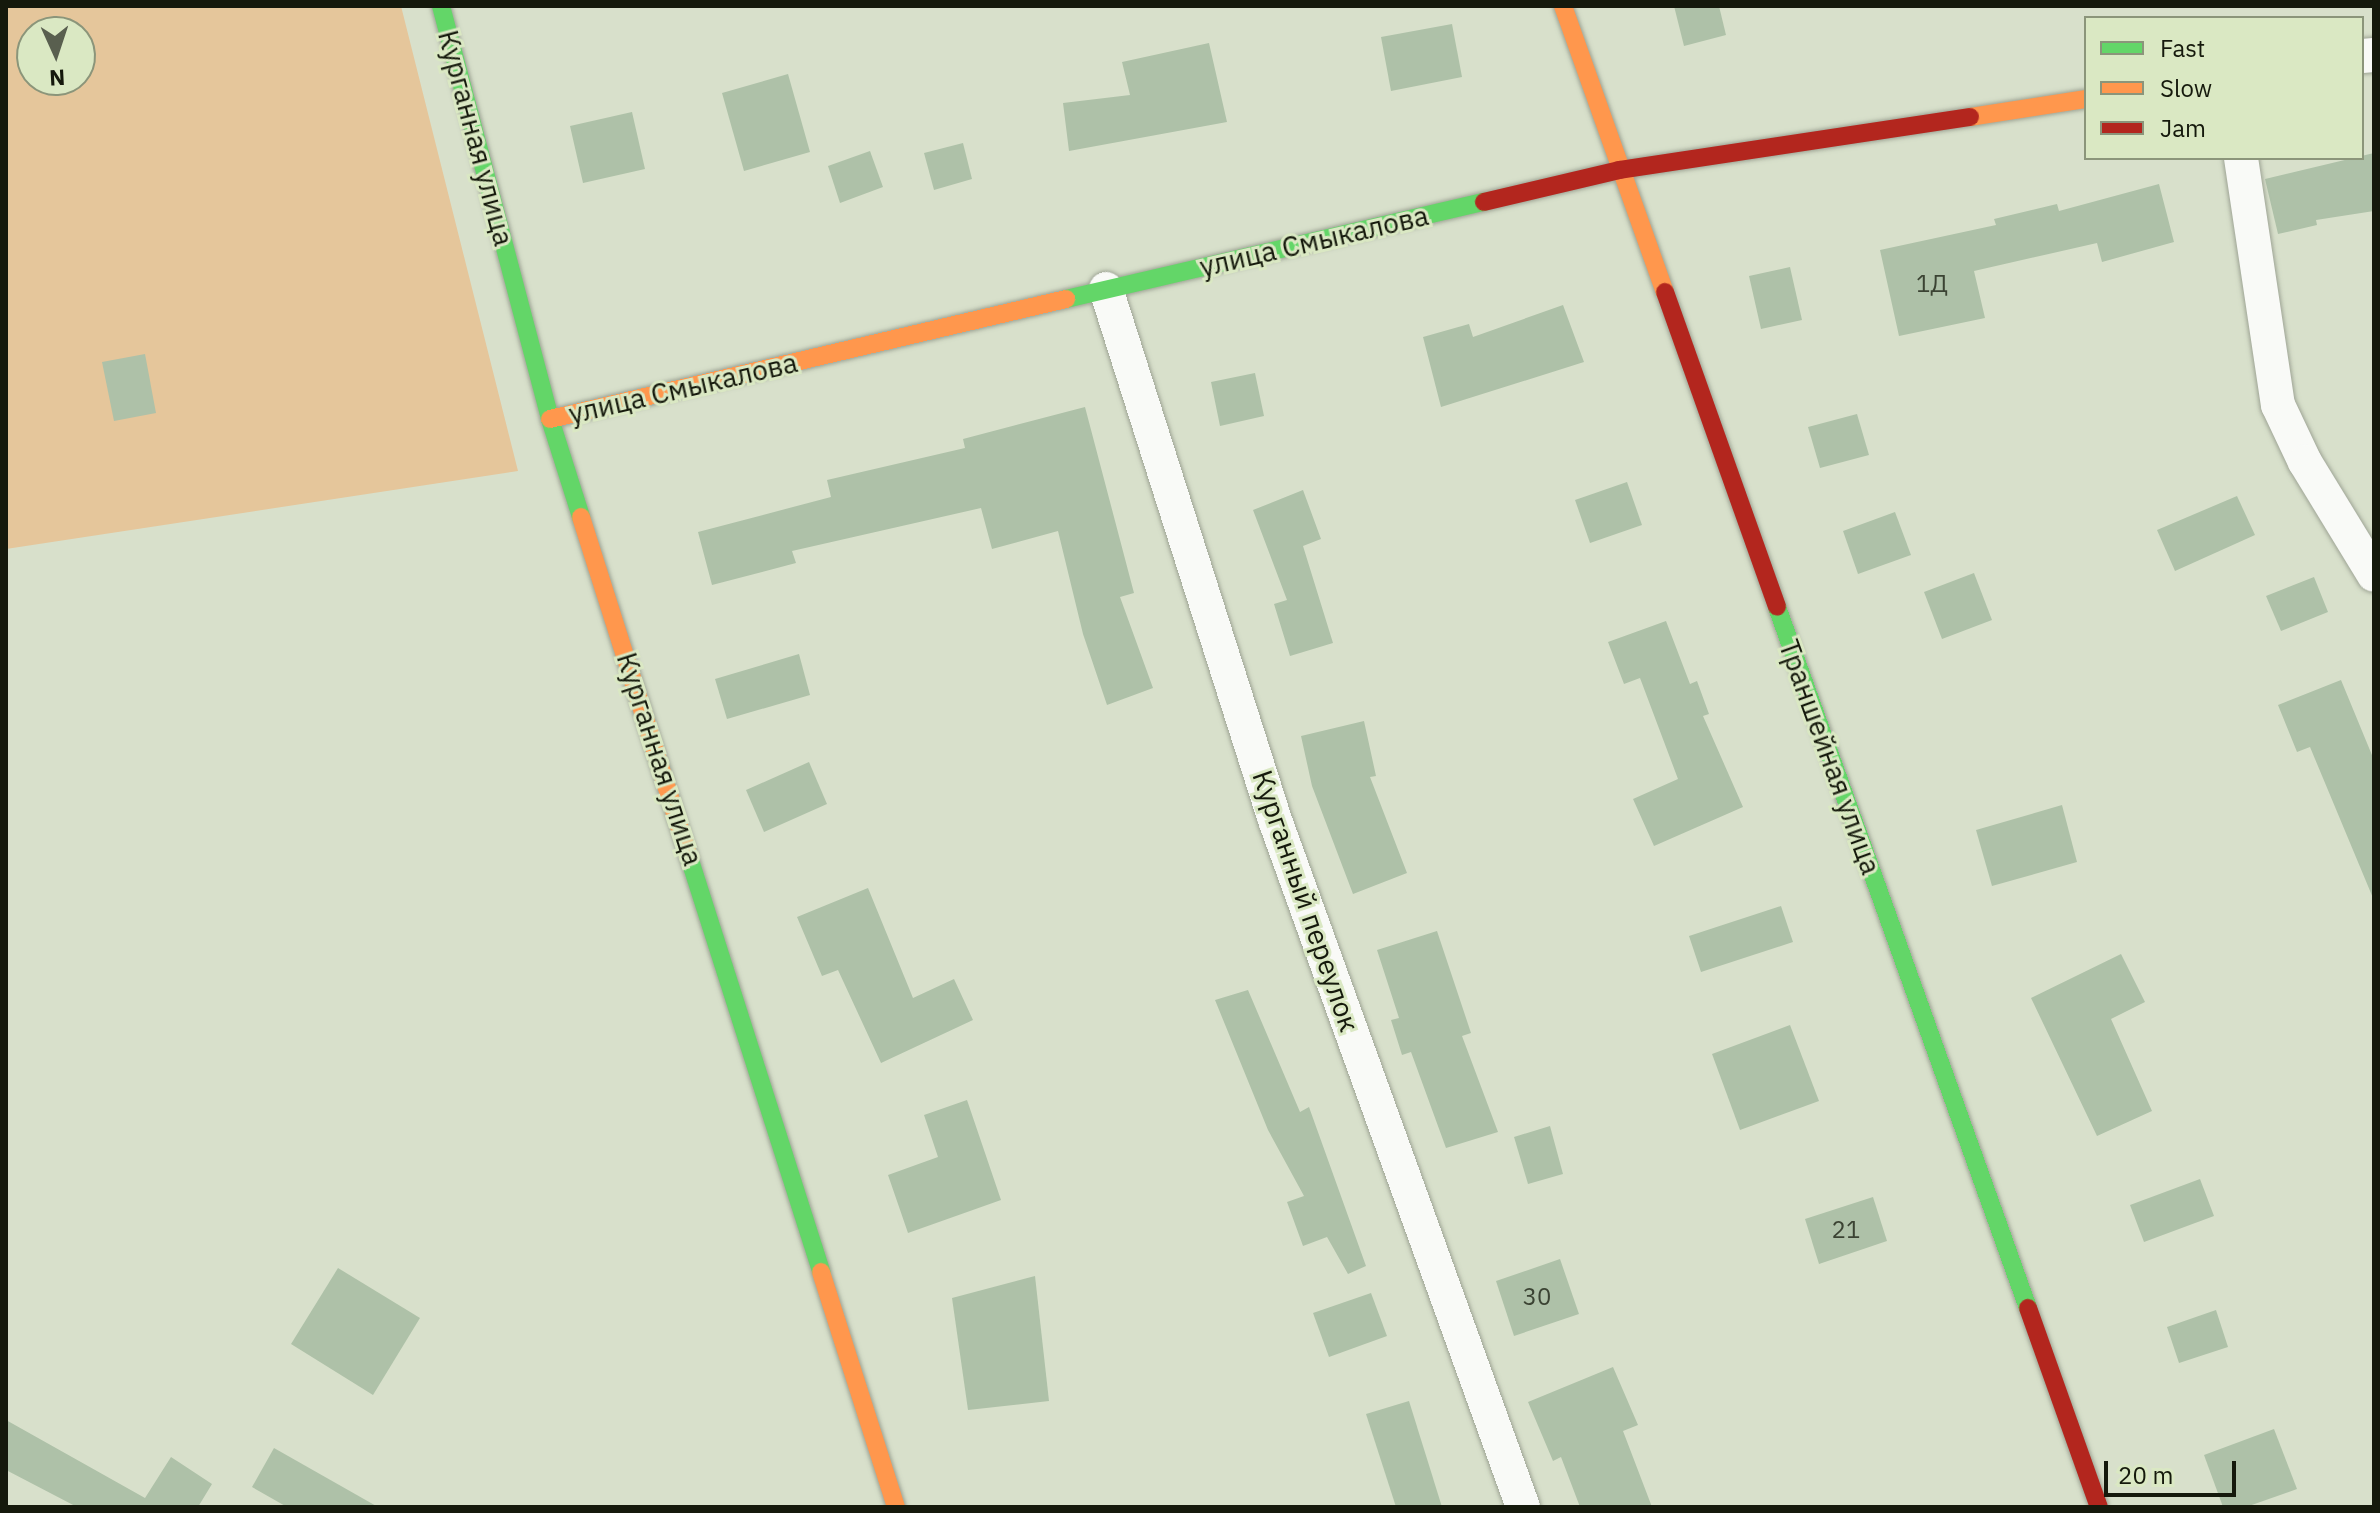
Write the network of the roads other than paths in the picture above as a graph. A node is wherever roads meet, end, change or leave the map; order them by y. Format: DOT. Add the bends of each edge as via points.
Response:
graph roads {
  1 [pos="441,6"];
  2 [pos="1563,6"];
  3 [pos="2084,99"];
  4 [pos="2241,160"];
  5 [pos="1619,170"];
  6 [pos="1106,289"];
  7 [pos="550,419"];
  8 [pos="2374,575"];
  9 [pos="896,1507"];
  10 [pos="1523,1507"];
  11 [pos="2099,1507"];
  1 -- 7 [label="street, Курганная улица"];
  2 -- 5 [label="street, Траншейная улица"];
  3 -- 5 [label="street, улица Смыкалова"];
  4 -- 8 [label="street" via="2278,405 2305,462"];
  5 -- 6 [label="street, улица Смыкалова"];
  5 -- 11 [label="street, Траншейная улица"];
  6 -- 7 [label="street, улица Смыкалова"];
  6 -- 10 [label="street, Курганный переулок" via="1275,820"];
  7 -- 9 [label="street, Курганная улица"];
}
